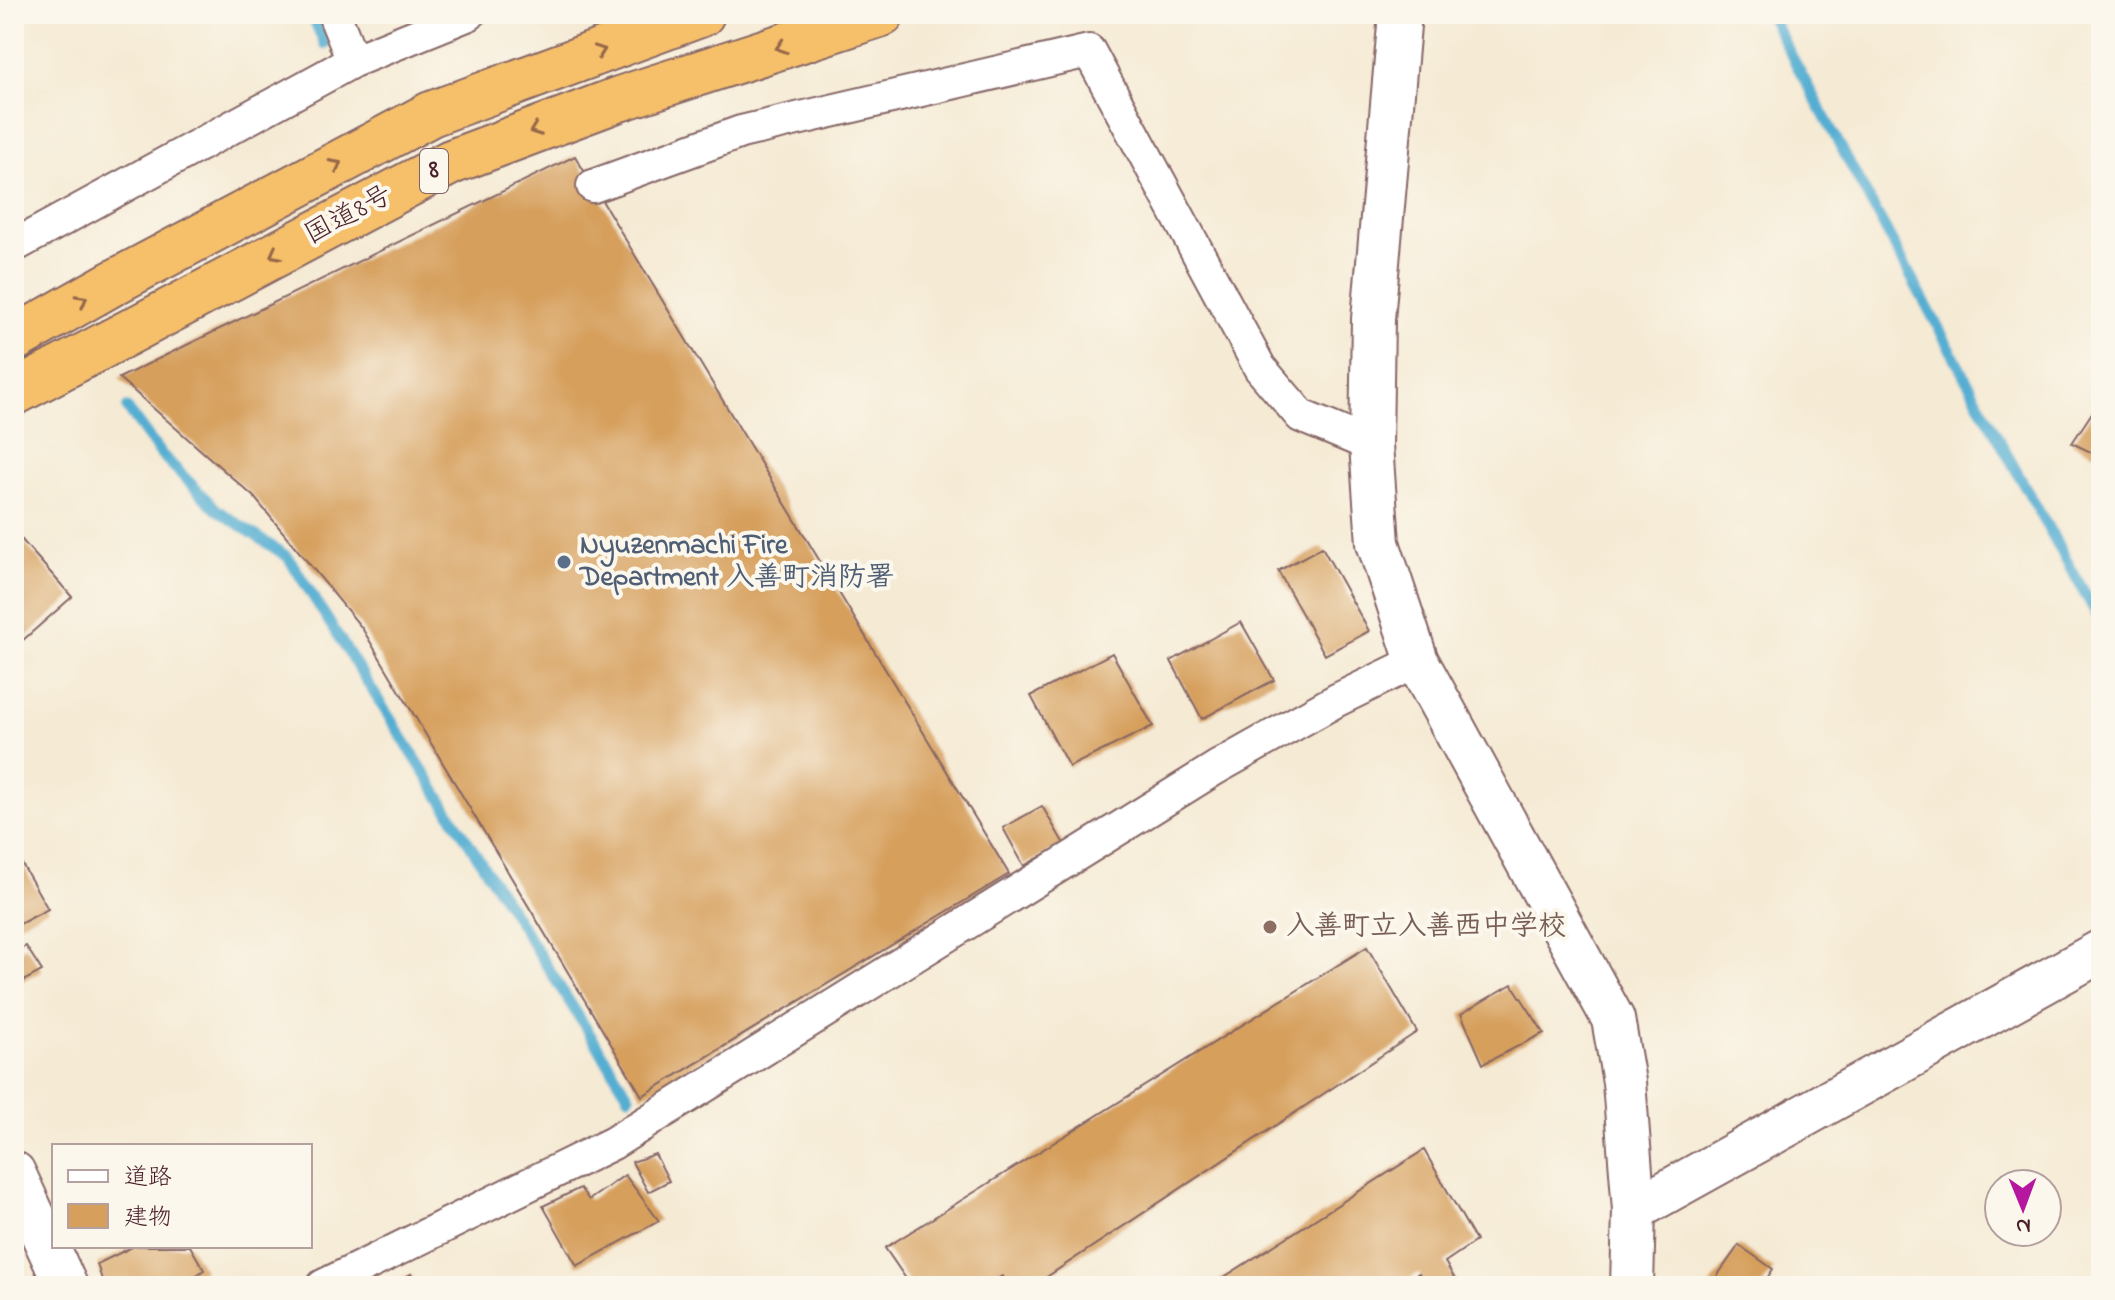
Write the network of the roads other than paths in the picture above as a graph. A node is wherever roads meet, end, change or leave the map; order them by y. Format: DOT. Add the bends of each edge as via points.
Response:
graph roads {
  1 [pos="334,14"];
  2 [pos="469,14"];
  3 [pos="702,14"];
  4 [pos="882,14"];
  5 [pos="1400,14"];
  6 [pos="353,61"];
  7 [pos="593,186"];
  8 [pos="14,246"];
  9 [pos="14,339"];
  10 [pos="14,393"];
  11 [pos="1371,445"];
  12 [pos="1417,661"];
  13 [pos="2101,951"];
  14 [pos="14,1173"];
  15 [pos="1634,1210"];
  16 [pos="66,1286"];
  17 [pos="323,1286"];
  18 [pos="1632,1286"];
  1 -- 6 [label="street"];
  2 -- 6 [label="street"];
  9 -- 3 [label="highway, 国道8号 / 8, one-way" via="431,114"];
  4 -- 10 [label="highway, 国道8号 / 8, one-way" via="619,99 451,162"];
  5 -- 11 [label="street" via="1373,319"];
  6 -- 8 [label="street"];
  7 -- 11 [label="street" via="741,132 1089,51 1260,368 1301,416"];
  11 -- 12 [label="street" via="1378,543"];
  12 -- 15 [label="street" via="1613,1019 1624,1082"];
  12 -- 17 [label="street" via="1216,768 613,1143"];
  13 -- 15 [label="street"];
  14 -- 16 [label="street"];
  15 -- 18 [label="street"];
}
